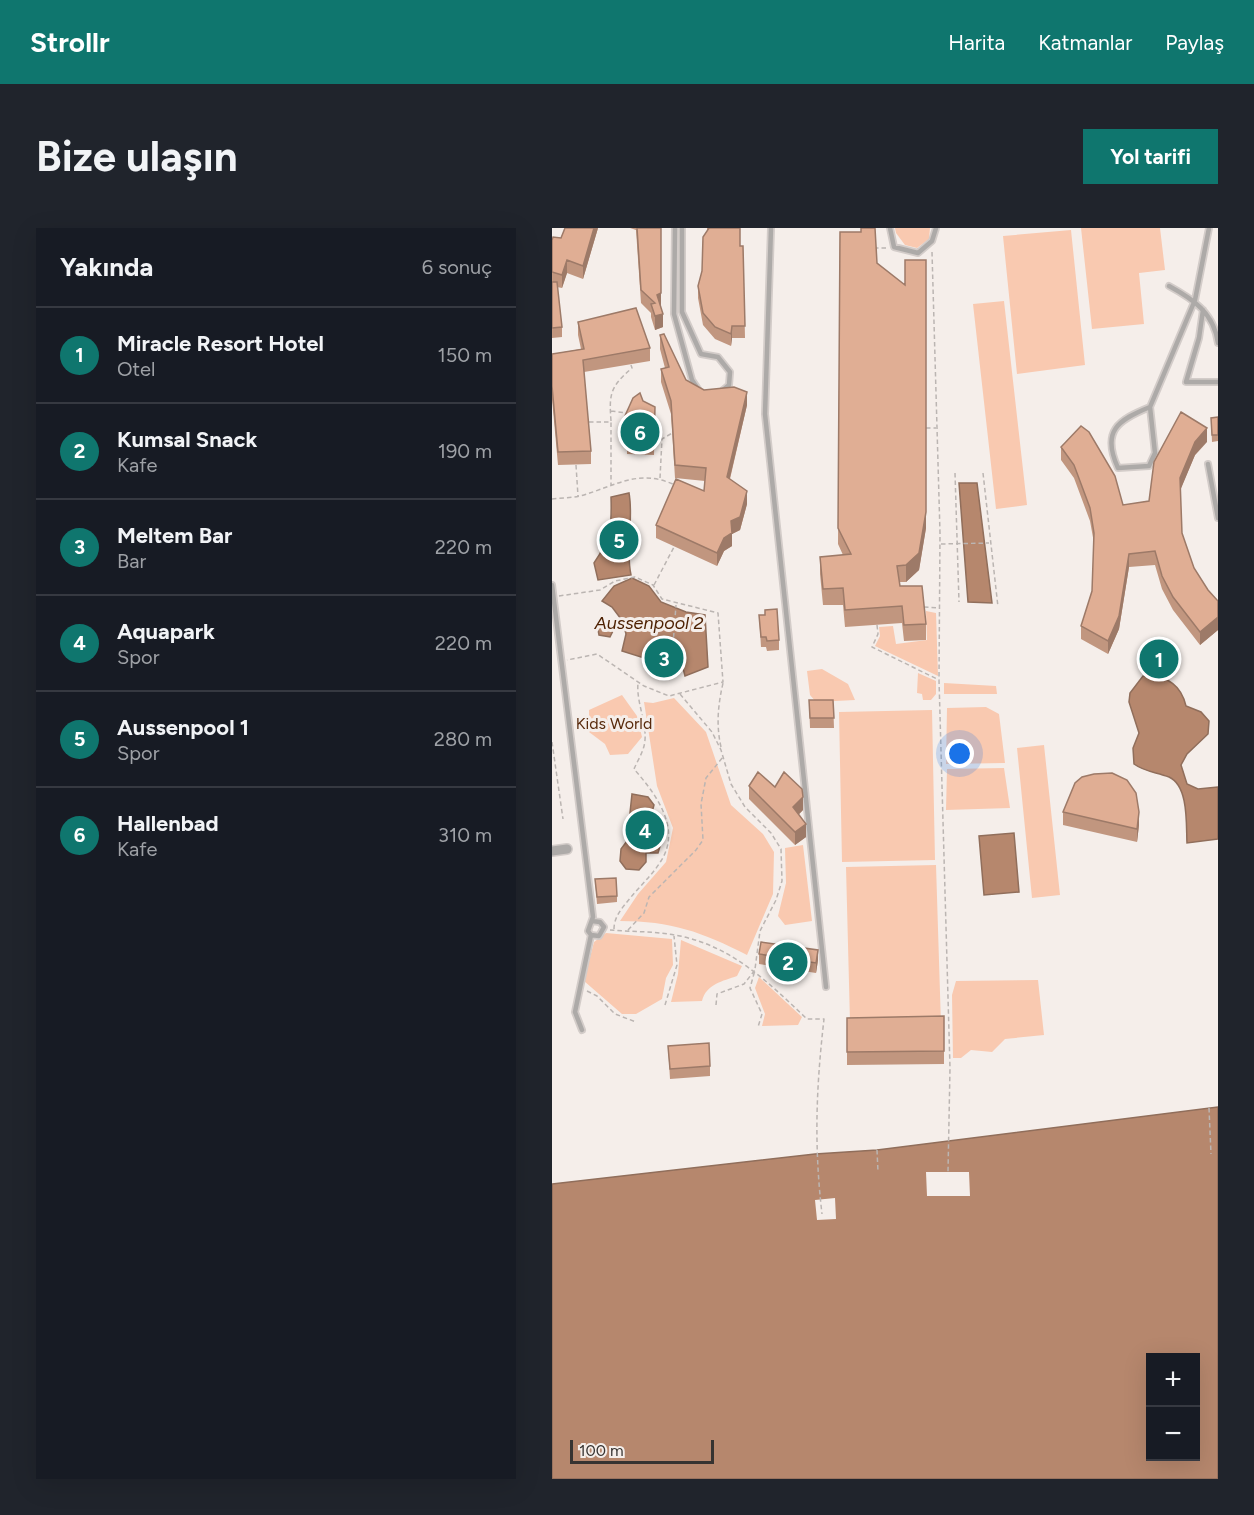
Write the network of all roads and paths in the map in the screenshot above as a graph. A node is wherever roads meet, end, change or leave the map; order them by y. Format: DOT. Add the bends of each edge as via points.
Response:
graph roads {
  1 [pos="675,228"];
  2 [pos="682,228"];
  3 [pos="771,228"];
  4 [pos="890,228"];
  5 [pos="936,228"];
  6 [pos="1209,228"];
  7 [pos="932,241"];
  8 [pos="894,247"];
  9 [pos="869,248"];
  10 [pos="1169,286"];
  11 [pos="1195,300"];
  12 [pos="1203,310"];
  13 [pos="1218,343"];
  14 [pos="631,364"];
  15 [pos="1218,382"];
  16 [pos="701,394"];
  17 [pos="718,395"];
  18 [pos="1150,407"];
  19 [pos="610,411"];
  20 [pos="632,413"];
  21 [pos="587,422"];
  22 [pos="611,422"];
  23 [pos="924,428"];
  24 [pos="937,428"];
  25 [pos="674,432"];
  26 [pos="576,464"];
  27 [pos="1208,464"];
  28 [pos="955,473"];
  29 [pos="982,473"];
  30 [pos="660,478"];
  31 [pos="611,486"];
  32 [pos="678,487"];
  33 [pos="578,496"];
  34 [pos="552,499"];
  35 [pos="1218,518"];
  36 [pos="990,543"];
  37 [pos="940,544"];
  38 [pos="957,544"];
  39 [pos="675,546"];
  40 [pos="552,585"];
  41 [pos="653,585"];
  42 [pos="558,596"];
  43 [pos="959,602"];
  44 [pos="676,604"];
  45 [pos="919,606"];
  46 [pos="998,606"];
  47 [pos="940,608"];
  48 [pos="876,616"];
  49 [pos="673,645"];
  50 [pos="566,660"];
  51 [pos="939,680"];
  52 [pos="639,682"];
  53 [pos="723,682"];
  54 [pos="680,694"];
  55 [pos="552,742"];
  56 [pos="723,756"];
  57 [pos="554,764"];
  58 [pos="563,819"];
  59 [pos="567,849"];
  60 [pos="552,851"];
  61 [pos="592,921"];
  62 [pos="604,929"];
  63 [pos="614,930"];
  64 [pos="627,931"];
  65 [pos="591,935"];
  66 [pos="674,936"];
  67 [pos="755,970"];
  68 [pos="579,987"];
  69 [pos="826,987"];
  70 [pos="665,1005"];
  71 [pos="716,1005"];
  72 [pos="636,1022"];
  73 [pos="758,1027"];
  74 [pos="582,1030"];
  75 [pos="944,1046"];
  76 [pos="950,1046"];
  77 [pos="1209,1108"];
  78 [pos="877,1150"];
  79 [pos="1211,1154"];
  80 [pos="878,1172"];
  81 [pos="948,1172"];
  82 [pos="822,1214"];
  1 -- 16 [label="lane" via="674,314 692,380"];
  2 -- 17 [label="lane" via="682,312 701,354 718,357 730,372 729,385"];
  3 -- 69 [label="lane" via="765,414"];
  4 -- 8 [label="lane"];
  5 -- 7 [label="lane"];
  6 -- 11 [label="lane"];
  7 -- 8 [label="lane" via="918,253"];
  7 -- 24 [label="path"];
  8 -- 9 [label="path"];
  10 -- 11 [label="lane"];
  11 -- 12 [label="lane"];
  11 -- 18 [label="lane"];
  12 -- 13 [label="lane" via="1217,333"];
  12 -- 15 [label="lane" via="1186,382"];
  14 -- 19 [label="path" via="632,369 620,378 609,395"];
  18 -- 18 [label="lane" via="1155,453 1149,466 1118,468 1110,441 1115,427"];
  19 -- 20 [label="path"];
  19 -- 22 [label="path"];
  21 -- 22 [label="path"];
  22 -- 31 [label="path"];
  23 -- 24 [label="path"];
  24 -- 37 [label="path"];
  25 -- 30 [label="path" via="662,439"];
  26 -- 33 [label="path"];
  27 -- 35 [label="lane"];
  28 -- 38 [label="path"];
  29 -- 36 [label="path"];
  30 -- 31 [label="path" via="633,477"];
  30 -- 32 [label="path"];
  31 -- 33 [label="path"];
  33 -- 34 [label="path"];
  36 -- 38 [label="path"];
  36 -- 46 [label="path"];
  37 -- 38 [label="path"];
  37 -- 47 [label="path"];
  38 -- 43 [label="path"];
  39 -- 41 [label="path"];
  40 -- 61 [label="lane"];
  41 -- 42 [label="path" via="635,577 615,581 600,590"];
  41 -- 44 [label="path" via="662,599"];
  44 -- 49 [label="path"];
  44 -- 53 [label="path" via="718,613"];
  45 -- 47 [label="path"];
  47 -- 51 [label="path"];
  48 -- 51 [label="path" via="878,634 872,647"];
  50 -- 52 [label="path" via="597,654"];
  51 -- 76 [label="path"];
  52 -- 54 [label="path" via="669,696"];
  52 -- 63 [label="path" via="637,698 644,745 634,769 664,810 669,835 663,859 623,906 614,921"];
  53 -- 54 [label="path"];
  53 -- 56 [label="path" via="718,704"];
  54 -- 56 [label="path" via="712,732"];
  55 -- 57 [label="path"];
  56 -- 64 [label="path" via="706,778 701,804 703,840 649,897 644,913"];
  56 -- 67 [label="path" via="731,784 745,807 781,849 782,881 760,931"];
  57 -- 58 [label="path"];
  59 -- 60 [label="street"];
  61 -- 62 [label="lane" via="600,922"];
  61 -- 65 [label="lane" via="588,928"];
  62 -- 63 [label="path"];
  62 -- 65 [label="lane" via="599,936"];
  63 -- 64 [label="path"];
  64 -- 66 [label="path"];
  65 -- 68 [label="lane"];
  66 -- 67 [label="path" via="710,946"];
  66 -- 70 [label="path" via="677,965"];
  67 -- 71 [label="path" via="744,984 717,994"];
  67 -- 73 [label="path" via="750,988 762,1014"];
  67 -- 82 [label="path" via="807,1019 824,1019 817,1076 815,1154"];
  68 -- 72 [label="path" via="597,996 615,1014"];
  68 -- 74 [label="lane" via="575,1012"];
  75 -- 76 [label="path"];
  76 -- 81 [label="path"];
  77 -- 79 [label="path"];
  78 -- 80 [label="path"];
}
